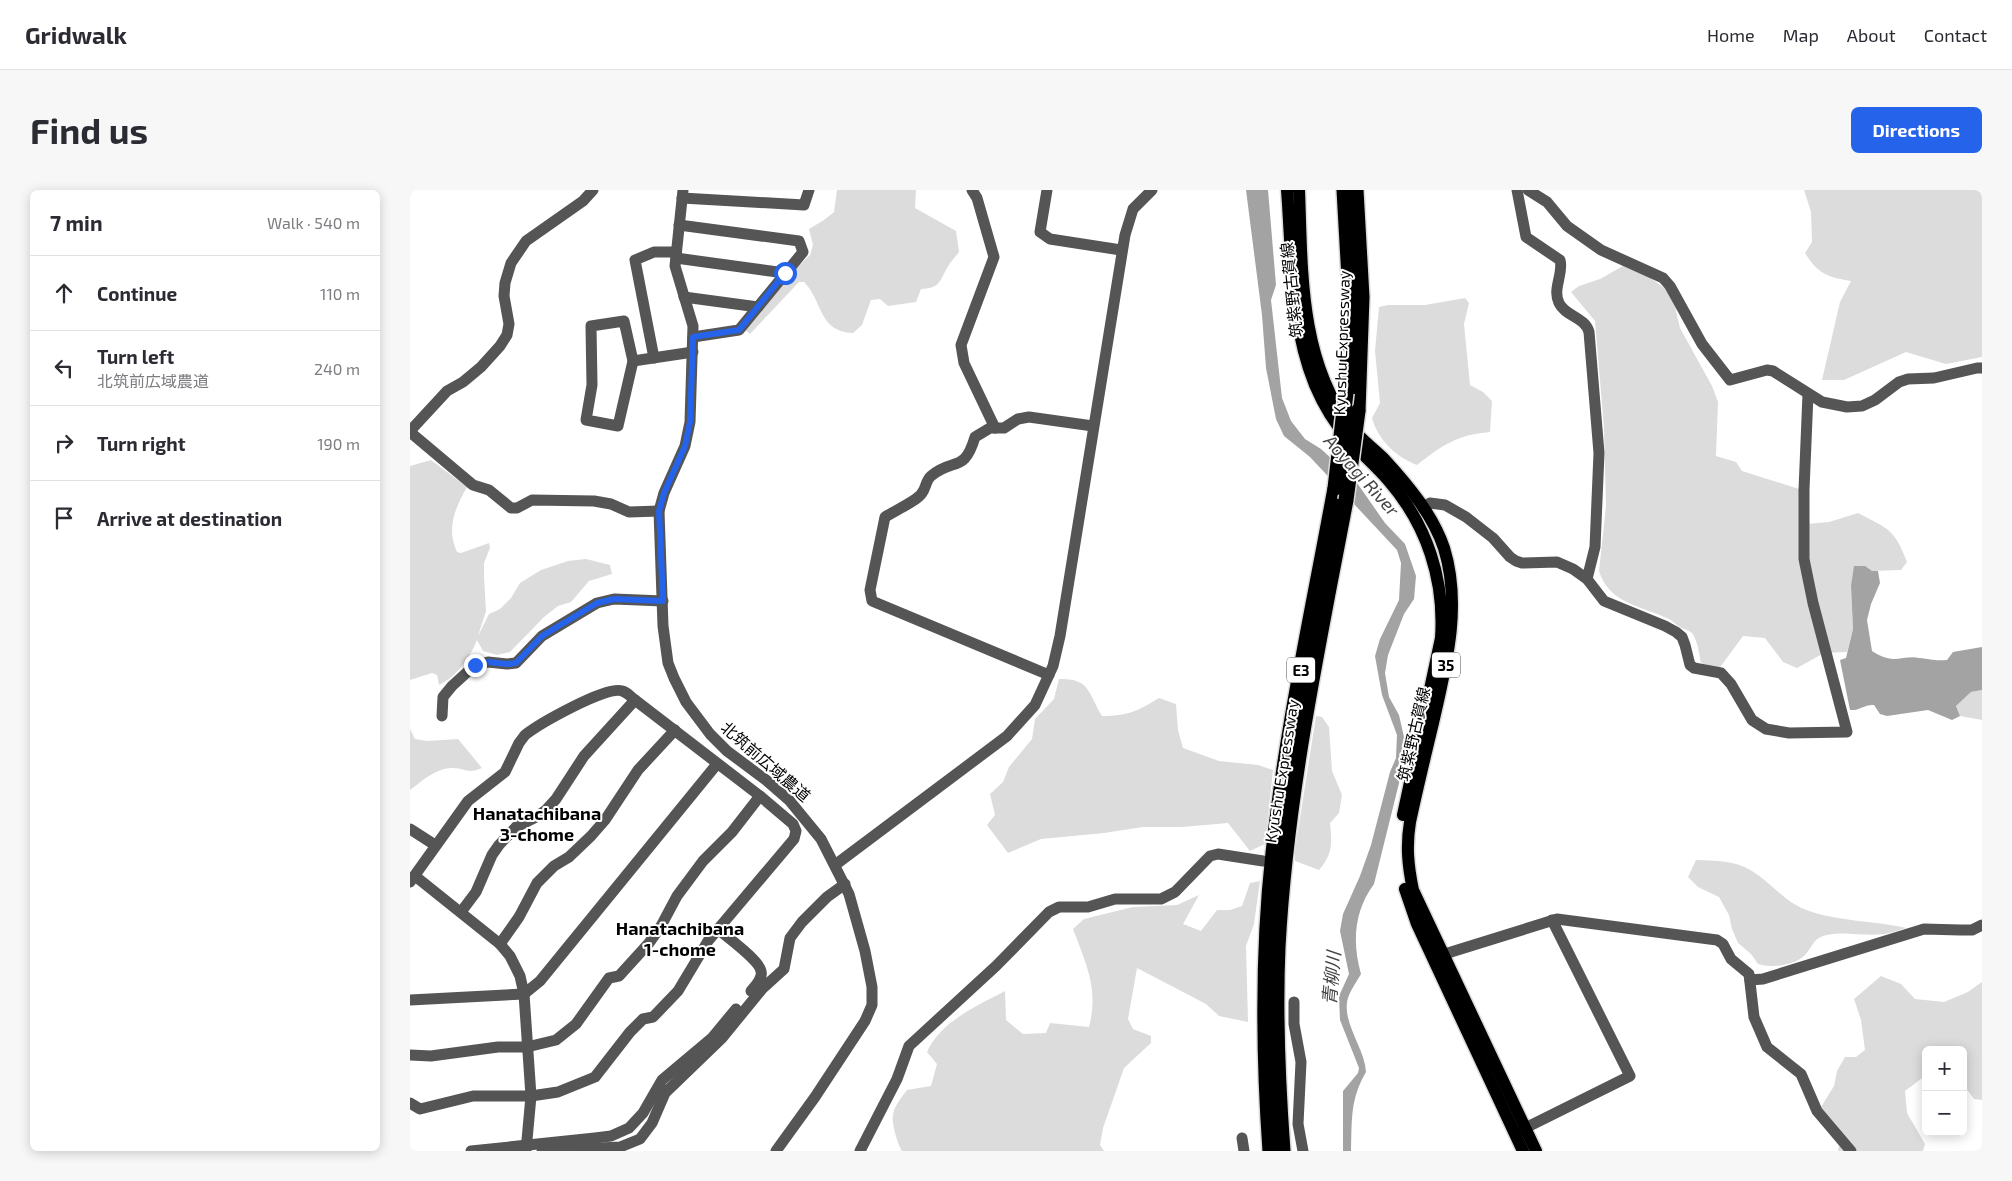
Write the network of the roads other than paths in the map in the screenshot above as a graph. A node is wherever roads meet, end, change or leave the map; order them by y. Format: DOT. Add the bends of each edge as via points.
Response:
graph roads {
  1 [pos="593,190"];
  2 [pos="808,190"];
  3 [pos="972,190"];
  4 [pos="1047,190"];
  5 [pos="1152,190"];
  6 [pos="1287,190"];
  7 [pos="1299,190"];
  8 [pos="1344,190"];
  9 [pos="1356,190"];
  10 [pos="1517,190"];
  11 [pos="1528,190"];
  12 [pos="682,194"];
  13 [pos="679,226"];
  14 [pos="1121,250"];
  15 [pos="676,255"];
  16 [pos="785,273"];
  17 [pos="684,297"];
  18 [pos="758,307"];
  19 [pos="693,337"];
  20 [pos="694,352"];
  21 [pos="654,358"];
  22 [pos="633,362"];
  23 [pos="1982,368"];
  24 [pos="1808,394"];
  25 [pos="1093,426"];
  26 [pos="995,428"];
  27 [pos="410,431"];
  28 [pos="1423,508"];
  29 [pos="659,511"];
  30 [pos="1587,579"];
  31 [pos="663,601"];
  32 [pos="1049,675"];
  33 [pos="635,700"];
  34 [pos="442,716"];
  35 [pos="675,730"];
  36 [pos="718,764"];
  37 [pos="760,796"];
  38 [pos="410,829"];
  39 [pos="435,845"];
  40 [pos="1274,856"];
  41 [pos="835,865"];
  42 [pos="412,879"];
  43 [pos="1277,881"];
  44 [pos="846,884"];
  45 [pos="461,912"];
  46 [pos="1552,920"];
  47 [pos="1982,925"];
  48 [pos="719,930"];
  49 [pos="500,944"];
  50 [pos="1438,956"];
  51 [pos="1750,980"];
  52 [pos="524,994"];
  53 [pos="410,1000"];
  54 [pos="1294,1002"];
  55 [pos="527,1047"];
  56 [pos="410,1055"];
  57 [pos="531,1096"];
  58 [pos="410,1103"];
  59 [pos="652,1110"];
  60 [pos="1521,1130"];
  61 [pos="1242,1138"];
  62 [pos="527,1148"];
  63 [pos="620,1149"];
  64 [pos="471,1151"];
  65 [pos="542,1151"];
  66 [pos="776,1151"];
  67 [pos="860,1151"];
  68 [pos="1244,1151"];
  69 [pos="1270,1151"];
  70 [pos="1283,1151"];
  71 [pos="1303,1151"];
  72 [pos="1523,1151"];
  73 [pos="1536,1151"];
  74 [pos="1851,1151"];
  1 -- 27 [label="street" via="583,201 526,241 511,263 505,283 509,324 500,346 481,367 447,391"];
  2 -- 12 [label="street" via="804,205"];
  3 -- 26 [label="street" via="994,257 961,345 964,363"];
  4 -- 14 [label="street" via="1040,232 1050,239"];
  5 -- 14 [label="street" via="1133,210"];
  6 -- 50 [label="main road, 筑紫野古賀線 / 35" via="1296,307 1315,384 1348,438 1388,480 1415,516 1436,566 1443,615 1441,638 1405,804 1398,854 1404,889 1417,924"];
  7 -- 28 [label="main road, 筑紫野古賀線 / 35" via="1306,305 1320,370 1351,427 1386,462"];
  8 -- 40 [label="highway, Kyushu Expressway / E3, bridge" via="1350,296 1346,393 1335,488 1282,784"];
  9 -- 40 [label="highway, Kyushu Expressway / E3, bridge" via="1362,298 1358,411 1346,500 1307,709"];
  10 -- 30 [label="street" via="1526,237 1560,260 1557,300 1562,309 1588,327 1589,332 1599,453 1595,547"];
  11 -- 24 [label="street" via="1547,202 1567,226 1600,250 1663,278 1702,344 1730,380 1767,370 1782,375"];
  12 -- 13 [label="street, 北筑前広域農道"];
  13 -- 15 [label="street, 北筑前広域農道"];
  13 -- 16 [label="street" via="799,240 803,252"];
  14 -- 25 [label="street"];
  15 -- 16 [label="street"];
  15 -- 17 [label="street, 北筑前広域農道" via="675,266"];
  15 -- 21 [label="street" via="654,252 635,260"];
  16 -- 18 [label="street"];
  17 -- 18 [label="street"];
  17 -- 19 [label="street, 北筑前広域農道"];
  18 -- 19 [label="street" via="739,330"];
  19 -- 20 [label="street, 北筑前広域農道"];
  20 -- 21 [label="street"];
  20 -- 29 [label="street, 北筑前広域農道" via="690,422 685,446"];
  21 -- 22 [label="street"];
  22 -- 22 [label="street" via="618,426 586,420 592,385 591,326 624,321"];
  23 -- 24 [label="street" via="1934,378 1908,379 1862,406 1822,402"];
  24 -- 30 [label="street" via="1804,559 1847,732 1789,733 1766,729 1752,720 1731,684 1720,673 1690,665 1682,637 1665,626 1604,601"];
  25 -- 26 [label="street" via="1029,417 1018,419 1004,428"];
  25 -- 32 [label="street" via="1060,636"];
  26 -- 32 [label="street" via="975,437 970,453 958,465 942,468 929,478 921,495 885,517 870,590 872,601"];
  27 -- 29 [label="street" via="473,486 489,490 511,508 532,500 594,501 629,512"];
  28 -- 30 [label="street" via="1430,503 1445,505 1493,538 1516,561 1557,562"];
  28 -- 50 [label="main road, 筑紫野古賀線 / 35" via="1444,548 1452,602 1452,627 1443,681 1410,822 1407,858 1413,890"];
  29 -- 31 [label="street, 北筑前広域農道"];
  31 -- 34 [label="street" via="614,599 597,603 542,636 516,663 475,665 443,697"];
  31 -- 41 [label="street, 北筑前広域農道" via="668,663 686,702 710,734 789,800 821,839"];
  32 -- 41 [label="street" via="1034,706 1007,736"];
  33 -- 35 [label="street"];
  33 -- 39 [label="street" via="622,690 611,690 534,728 519,743 505,772 468,801"];
  33 -- 45 [label="street" via="584,756 556,800 538,816 516,827 499,845 476,892"];
  35 -- 36 [label="street"];
  35 -- 49 [label="street" via="638,770 591,836 537,882 519,918"];
  36 -- 37 [label="street"];
  36 -- 52 [label="street" via="540,981"];
  37 -- 48 [label="street" via="793,824 796,831 794,839"];
  37 -- 55 [label="street" via="732,832 703,861 649,943 619,976 609,978 576,1024 556,1040"];
  38 -- 39 [label="street"];
  39 -- 42 [label="street"];
  40 -- 43 [label="highway, Kyushu Expressway / E3"];
  40 -- 67 [label="street" via="1218,854 1210,856 1175,892 1161,899 1115,899 1088,907 1059,907 1048,912 996,966 909,1046 898,1079"];
  41 -- 44 [label="street, 北筑前広域農道"];
  42 -- 45 [label="street"];
  43 -- 69 [label="highway, Kyushu Expressway / E3" via="1266,941 1264,1007"];
  43 -- 70 [label="highway, Kyushu Expressway / E3" via="1278,1082"];
  44 -- 59 [label="street" via="827,897 802,922 790,938 784,969"];
  44 -- 66 [label="street, 北筑前広域農道" via="865,951 872,1005 865,1021"];
  45 -- 49 [label="street"];
  46 -- 50 [label="street"];
  46 -- 51 [label="street" via="1717,940 1731,959 1746,971"];
  46 -- 60 [label="street" via="1630,1076"];
  47 -- 51 [label="street" via="1972,930 1924,929 1763,979"];
  48 -- 57 [label="street" via="708,941 678,991 654,1017 643,1019 630,1032 595,1077 558,1092"];
  48 -- 59 [label="street" via="757,962 761,978 712,1038 662,1080"];
  49 -- 52 [label="street" via="520,976"];
  50 -- 60 [label="main road, 筑紫野古賀線 / 35"];
  51 -- 74 [label="street" via="1754,1017 1767,1047 1801,1074 1817,1111"];
  52 -- 53 [label="street"];
  52 -- 55 [label="street"];
  54 -- 71 [label="street" via="1294,1024 1301,1062 1298,1124"];
  55 -- 56 [label="street"];
  55 -- 57 [label="street"];
  57 -- 58 [label="street" via="473,1096 420,1109"];
  57 -- 62 [label="street"];
  59 -- 62 [label="street" via="629,1128 611,1136"];
  59 -- 63 [label="street" via="640,1139"];
  60 -- 72 [label="main road, 筑紫野古賀線 / 35"];
  60 -- 73 [label="main road, 筑紫野古賀線 / 35"];
  61 -- 68 [label="street"];
  62 -- 64 [label="street"];
  63 -- 65 [label="street"];
}
